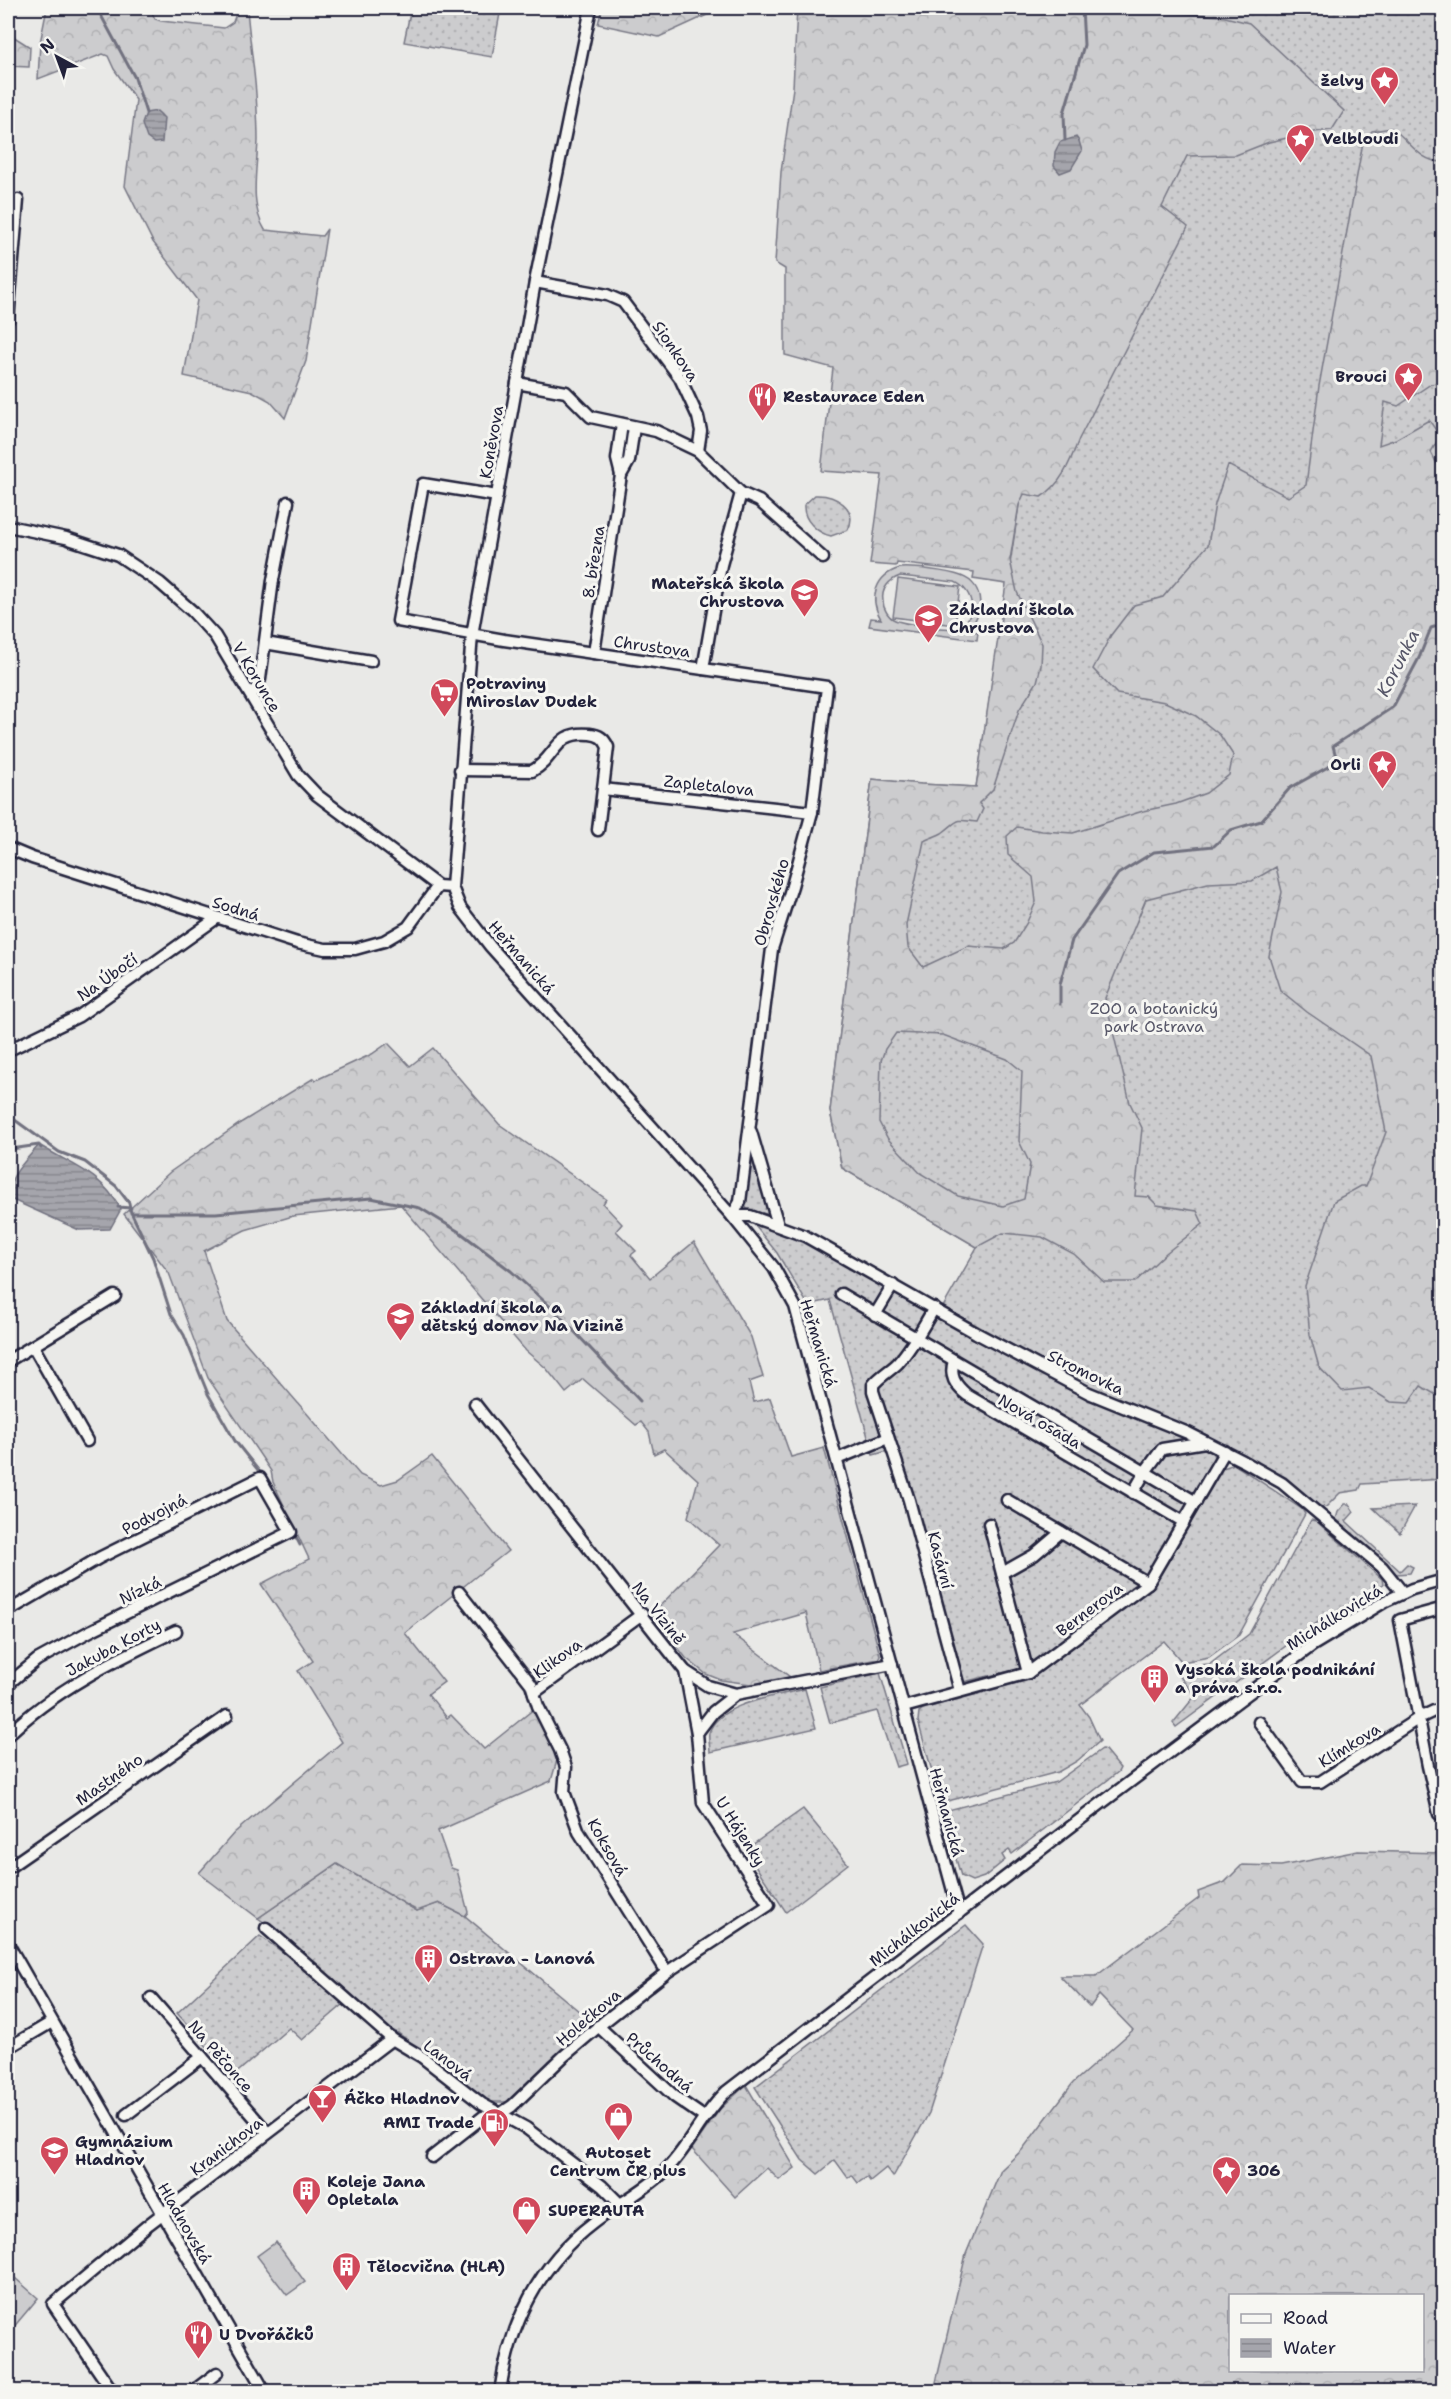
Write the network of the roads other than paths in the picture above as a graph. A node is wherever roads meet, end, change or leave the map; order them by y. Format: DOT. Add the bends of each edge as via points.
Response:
graph roads {
  1 [pos="591,8"];
  2 [pos="18,200"];
  3 [pos="535,282"];
  4 [pos="8,320"];
  5 [pos="517,383"];
  6 [pos="622,424"];
  7 [pos="634,427"];
  8 [pos="699,451"];
  9 [pos="621,475"];
  10 [pos="741,493"];
  11 [pos="496,496"];
  12 [pos="288,502"];
  13 [pos="8,526"];
  14 [pos="824,558"];
  15 [pos="472,635"];
  16 [pos="265,643"];
  17 [pos="594,653"];
  18 [pos="371,661"];
  19 [pos="703,669"];
  20 [pos="827,687"];
  21 [pos="251,695"];
  22 [pos="460,770"];
  23 [pos="603,789"];
  24 [pos="812,812"];
  25 [pos="598,830"];
  26 [pos="8,848"];
  27 [pos="438,886"];
  28 [pos="452,887"];
  29 [pos="217,918"];
  30 [pos="8,1048"];
  31 [pos="750,1126"];
  32 [pos="732,1216"];
  33 [pos="778,1225"];
  34 [pos="893,1286"];
  35 [pos="841,1294"];
  36 [pos="115,1296"];
  37 [pos="934,1308"];
  38 [pos="875,1315"];
  39 [pos="917,1338"];
  40 [pos="33,1346"];
  41 [pos="8,1361"];
  42 [pos="954,1361"];
  43 [pos="475,1404"];
  44 [pos="888,1438"];
  45 [pos="87,1441"];
  46 [pos="1205,1442"];
  47 [pos="1225,1451"];
  48 [pos="837,1459"];
  49 [pos="1145,1472"];
  50 [pos="1133,1493"];
  51 [pos="1008,1500"];
  52 [pos="1196,1502"];
  53 [pos="1184,1522"];
  54 [pos="989,1524"];
  55 [pos="291,1532"];
  56 [pos="1061,1532"];
  57 [pos="1002,1573"];
  58 [pos="1443,1580"];
  59 [pos="1148,1583"];
  60 [pos="459,1592"];
  61 [pos="1403,1593"];
  62 [pos="1443,1608"];
  63 [pos="8,1611"];
  64 [pos="642,1614"];
  65 [pos="176,1631"];
  66 [pos="892,1664"];
  67 [pos="685,1671"];
  68 [pos="1028,1673"];
  69 [pos="8,1684"];
  70 [pos="960,1691"];
  71 [pos="534,1693"];
  72 [pos="736,1694"];
  73 [pos="904,1707"];
  74 [pos="1443,1710"];
  75 [pos="227,1716"];
  76 [pos="1419,1718"];
  77 [pos="1259,1722"];
  78 [pos="697,1733"];
  79 [pos="8,1735"];
  80 [pos="1439,1814"];
  81 [pos="8,1868"];
  82 [pos="769,1905"];
  83 [pos="959,1913"];
  84 [pos="266,1928"];
  85 [pos="8,1944"];
  86 [pos="668,1972"];
  87 [pos="151,1998"];
  88 [pos="52,2022"];
  89 [pos="598,2026"];
  90 [pos="393,2039"];
  91 [pos="8,2048"];
  92 [pos="202,2057"];
  93 [pos="500,2114"];
  94 [pos="126,2115"];
  95 [pos="704,2117"];
  96 [pos="268,2133"];
  97 [pos="432,2157"];
  98 [pos="620,2204"];
  99 [pos="162,2214"];
  100 [pos="217,2373"];
  101 [pos="113,2391"];
  102 [pos="192,2391"];
  103 [pos="265,2391"];
  104 [pos="500,2391"];
  1 -- 3 [label="street, Koněvova"];
  2 -- 4 [label="street"];
  3 -- 5 [label="street, Koněvova"];
  3 -- 8 [label="street, Sionkova" via="608,295 623,302 680,378 698,417"];
  5 -- 6 [label="street" via="566,392 591,417"];
  5 -- 11 [label="street, Koněvova"];
  6 -- 7 [label="street"];
  6 -- 9 [label="street, 8. března" via="617,459"];
  7 -- 8 [label="street" via="656,431"];
  7 -- 9 [label="street, 8. března" via="629,461"];
  8 -- 10 [label="street"];
  9 -- 17 [label="street, 8. března"];
  10 -- 14 [label="street" via="759,501"];
  10 -- 19 [label="street" via="721,565"];
  11 -- 15 [label="street, Koněvova"];
  11 -- 15 [label="street, Chrustova" via="423,484 398,621"];
  12 -- 16 [label="street"];
  13 -- 21 [label="street, V Korunce" via="66,538 118,555 160,583 215,636"];
  15 -- 17 [label="street, Chrustova"];
  15 -- 22 [label="street, Koněvova"];
  16 -- 18 [label="street"];
  16 -- 21 [label="street" via="258,686"];
  17 -- 19 [label="street, Chrustova"];
  19 -- 20 [label="street, Chrustova"];
  20 -- 24 [label="street, Obrovského"];
  21 -- 27 [label="street, V Korunce" via="298,775 316,795"];
  22 -- 23 [label="street" via="532,771 570,735 598,735 608,747"];
  22 -- 28 [label="street, Koněvova"];
  23 -- 24 [label="street, Zapletalova"];
  23 -- 25 [label="street"];
  24 -- 31 [label="street, Obrovského" via="772,949"];
  26 -- 29 [label="street, Sodná"];
  27 -- 28 [label="street"];
  27 -- 29 [label="street, Sodná" via="408,927 384,941 355,949 325,949 297,943"];
  28 -- 32 [label="street, Heřmanická" via="460,907 490,946"];
  29 -- 30 [label="street, Na Úbočí" via="79,1016"];
  31 -- 32 [label="street, Obrovského" via="740,1202"];
  31 -- 33 [label="street, Obrovského"];
  32 -- 33 [label="street, Stromovka" via="750,1216"];
  32 -- 48 [label="street, Heřmanická" via="774,1268 795,1306"];
  33 -- 34 [label="street, Stromovka"];
  34 -- 37 [label="street, Stromovka"];
  34 -- 38 [label="street"];
  35 -- 38 [label="street, Nová osada"];
  36 -- 40 [label="street"];
  37 -- 39 [label="street"];
  37 -- 46 [label="street, Stromovka" via="1089,1393"];
  38 -- 39 [label="street, Nová osada"];
  39 -- 42 [label="street, Nová osada"];
  39 -- 44 [label="street, Kasární" via="873,1384"];
  40 -- 41 [label="street"];
  40 -- 45 [label="street"];
  42 -- 49 [label="street, Nová osada"];
  42 -- 50 [label="street, Nová osada" via="951,1371 956,1386 967,1395"];
  43 -- 64 [label="street, Na Vizině"];
  44 -- 48 [label="street"];
  44 -- 70 [label="street, Kasární" via="909,1500"];
  46 -- 47 [label="street, Stromovka"];
  46 -- 49 [label="street" via="1162,1449"];
  47 -- 52 [label="street, Bernerova"];
  47 -- 61 [label="street, Stromovka" via="1281,1483 1382,1567"];
  48 -- 66 [label="street, Heřmanická"];
  49 -- 50 [label="street"];
  49 -- 52 [label="street, Nová osada"];
  50 -- 53 [label="street, Nová osada"];
  51 -- 56 [label="street"];
  52 -- 53 [label="street, Bernerova"];
  53 -- 59 [label="street, Bernerova"];
  54 -- 57 [label="street"];
  55 -- 63 [label="street, Podvojná" via="260,1478 99,1558"];
  55 -- 69 [label="street, Nízká" via="92,1630 38,1660"];
  56 -- 57 [label="street" via="1034,1555"];
  56 -- 59 [label="street"];
  57 -- 68 [label="street"];
  58 -- 61 [label="street, Michálkovická"];
  59 -- 68 [label="street, Bernerova"];
  60 -- 71 [label="street, Klikova"];
  61 -- 83 [label="street, Michálkovická" via="1355,1617 1313,1646"];
  62 -- 76 [label="street" via="1401,1620"];
  64 -- 67 [label="street, Na Vizině"];
  64 -- 71 [label="street, Klikova"];
  65 -- 79 [label="street, Jakuba Korty" via="89,1673 27,1716"];
  66 -- 72 [label="street, Na Vizině"];
  66 -- 73 [label="street, Heřmanická"];
  67 -- 72 [label="street, Na Vizině" via="708,1686"];
  67 -- 78 [label="street, U Hájenky"];
  68 -- 70 [label="street, Bernerova"];
  70 -- 73 [label="street, Bernerova"];
  71 -- 86 [label="street, Koksová" via="566,1767 564,1792 579,1832"];
  72 -- 78 [label="street" via="713,1712"];
  73 -- 83 [label="street, Heřmanická"];
  74 -- 76 [label="street, Klímkova"];
  75 -- 81 [label="street, Mastného"];
  76 -- 77 [label="street, Klímkova" via="1320,1782 1302,1782"];
  76 -- 80 [label="street"];
  78 -- 82 [label="street, U Hájenky" via="703,1803"];
  82 -- 86 [label="street, Holečkova"];
  83 -- 95 [label="street, Michálkovická" via="726,2092"];
  84 -- 90 [label="street, Lanová"];
  85 -- 88 [label="street, Hladnovská"];
  86 -- 89 [label="street, Holečkova"];
  87 -- 92 [label="street, Na Pěčonce"];
  88 -- 91 [label="street"];
  88 -- 99 [label="street, Hladnovská"];
  89 -- 93 [label="street, Holečkova"];
  89 -- 95 [label="street, Průchodná" via="668,2091"];
  90 -- 93 [label="street, Lanová"];
  90 -- 96 [label="street, Kranichova"];
  92 -- 94 [label="street"];
  92 -- 96 [label="street, Na Pěčonce"];
  93 -- 97 [label="street, Holečkova" via="483,2117"];
  93 -- 98 [label="street, Lanová" via="526,2128"];
  95 -- 98 [label="street, Michálkovická" via="664,2172"];
  96 -- 99 [label="street, Kranichova"];
  98 -- 104 [label="street, Michálkovická" via="577,2237 535,2288 509,2343"];
  99 -- 101 [label="street, Kranichova" via="53,2304"];
  99 -- 103 [label="street, Hladnovská"];
  100 -- 102 [label="street"];
}
